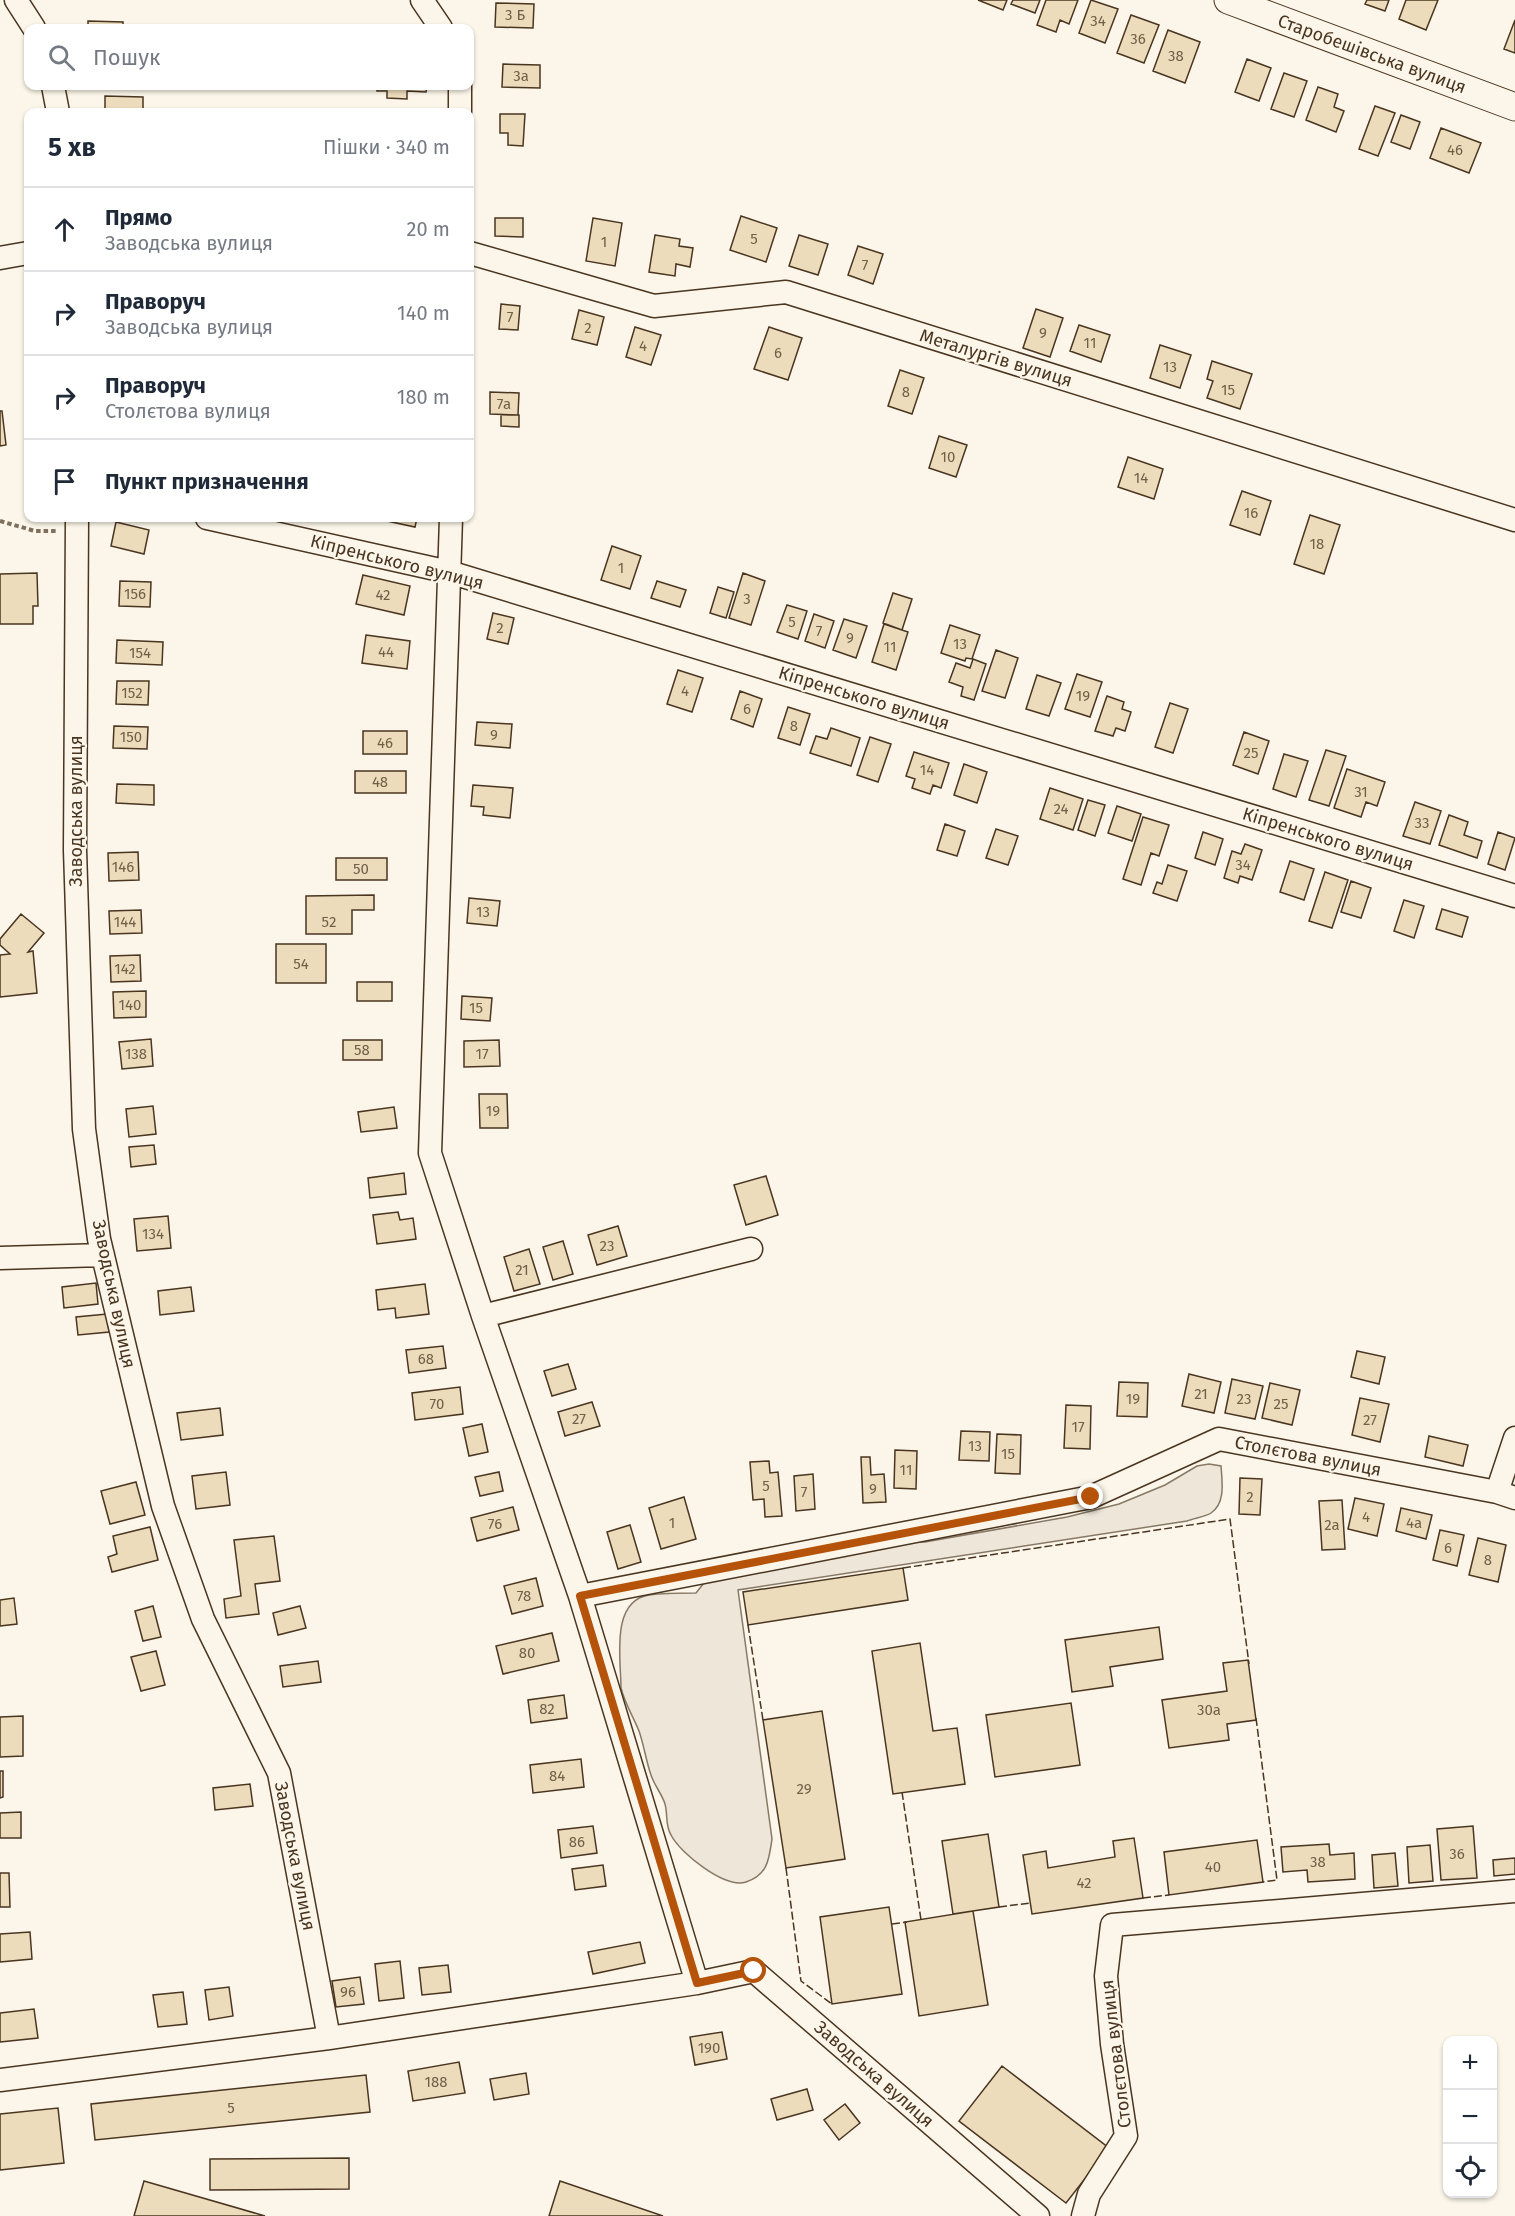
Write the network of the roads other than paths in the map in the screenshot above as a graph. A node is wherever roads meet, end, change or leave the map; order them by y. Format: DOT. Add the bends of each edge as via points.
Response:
graph roads {
  1 [pos="16,0"];
  2 [pos="422,0"];
  3 [pos="1228,0"];
  4 [pos="31,24"];
  5 [pos="438,24"];
  6 [pos="54,90"];
  7 [pos="460,90"];
  8 [pos="1515,107"];
  9 [pos="57,108"];
  10 [pos="460,108"];
  11 [pos="24,254"];
  12 [pos="474,254"];
  13 [pos="0,258"];
  14 [pos="1515,520"];
  15 [pos="77,522"];
  16 [pos="225,522"];
  17 [pos="451,522"];
  18 [pos="449,572"];
  19 [pos="1515,896"];
  20 [pos="751,1249"];
  21 [pos="103,1255"];
  22 [pos="0,1258"];
  23 [pos="483,1316"];
  24 [pos="1515,1438"];
  25 [pos="1506,1495"];
  26 [pos="580,1596"];
  27 [pos="1515,1891"];
  28 [pos="697,1983"];
  29 [pos="329,2038"];
  30 [pos="0,2080"];
  31 [pos="1038,2216"];
  32 [pos="1083,2216"];
  1 -- 4 [label="street"];
  2 -- 5 [label="street"];
  3 -- 8 [label="main road, Старобешівська вулиця"];
  6 -- 9 [label="street"];
  7 -- 10 [label="street"];
  11 -- 13 [label="street"];
  12 -- 14 [label="street, Металургів вулиця" via="654,306 786,292"];
  15 -- 21 [label="street, Заводська вулиця" via="75,850 84,1129"];
  16 -- 18 [label="street, Кіпренського вулиця"];
  17 -- 18 [label="street"];
  18 -- 19 [label="street, Кіпренського вулиця"];
  18 -- 23 [label="street" via="430,1153"];
  20 -- 23 [label="street"];
  21 -- 22 [label="street"];
  21 -- 29 [label="street, Заводська вулиця" via="162,1506 203,1619 279,1773"];
  23 -- 26 [label="street"];
  24 -- 25 [label="street"];
  25 -- 26 [label="street, Столєтова вулиця" via="1219,1439 1091,1497"];
  26 -- 28 [label="street"];
  27 -- 32 [label="street, Столєтова вулиця" via="1112,1925 1106,1976 1126,2136 1089,2194"];
  28 -- 29 [label="street, Заводська вулиця"];
  28 -- 31 [label="street, Заводська вулиця" via="754,1971"];
  29 -- 30 [label="street, Заводська вулиця"];
}
